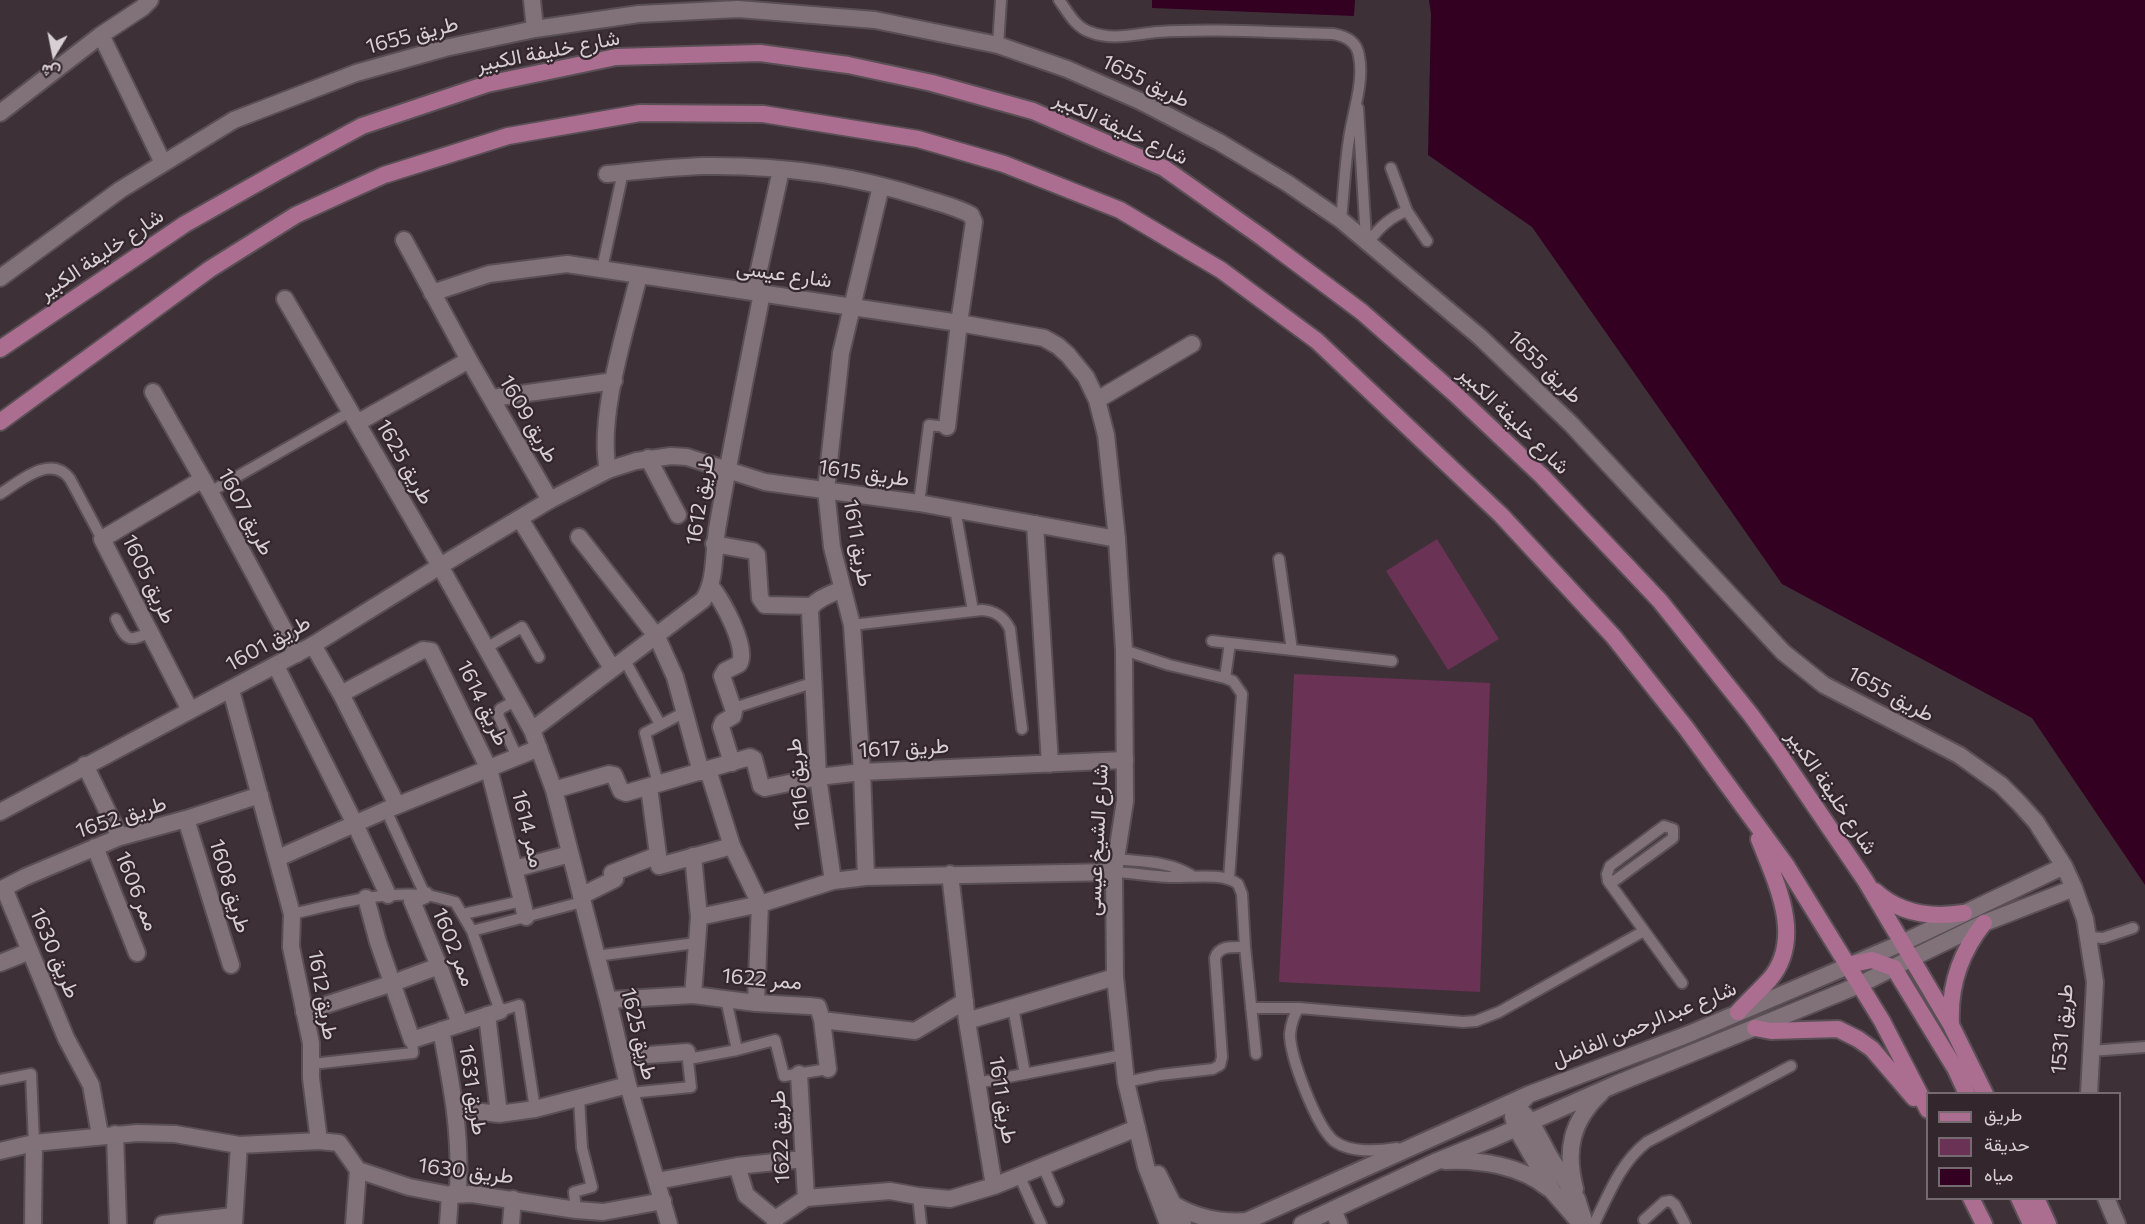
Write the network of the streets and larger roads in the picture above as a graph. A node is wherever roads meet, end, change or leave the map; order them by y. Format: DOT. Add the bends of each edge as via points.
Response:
graph roads {
  1 [pos="150,0"];
  2 [pos="532,0"];
  3 [pos="535,29"];
  4 [pos="101,34"];
  5 [pos="0,113"];
  6 [pos="163,163"];
  7 [pos="781,170"];
  8 [pos="615,173"];
  9 [pos="881,186"];
  10 [pos="404,240"];
  11 [pos="639,275"];
  12 [pos="0,278"];
  13 [pos="432,293"];
  14 [pos="758,293"];
  15 [pos="285,299"];
  16 [pos="852,307"];
  17 [pos="959,323"];
  18 [pos="1192,344"];
  19 [pos="0,349"];
  20 [pos="469,360"];
  21 [pos="614,381"];
  22 [pos="153,392"];
  23 [pos="492,398"];
  24 [pos="1097,400"];
  25 [pos="353,417"];
  26 [pos="0,422"];
  27 [pos="947,427"];
  28 [pos="648,458"];
  29 [pos="608,470"];
  30 [pos="727,470"];
  31 [pos="207,486"];
  32 [pos="826,490"];
  33 [pos="550,500"];
  34 [pos="678,514"];
  35 [pos="520,519"];
  36 [pos="1035,524"];
  37 [pos="579,537"];
  38 [pos="1117,539"];
  39 [pos="714,544"];
  40 [pos="440,566"];
  41 [pos="711,586"];
  42 [pos="842,589"];
  43 [pos="811,606"];
  44 [pos="657,637"];
  45 [pos="313,645"];
  46 [pos="297,654"];
  47 [pos="618,664"];
  48 [pos="276,666"];
  49 [pos="231,690"];
  50 [pos="341,694"];
  51 [pos="190,710"];
  52 [pos="531,730"];
  53 [pos="539,748"];
  54 [pos="1125,760"];
  55 [pos="732,763"];
  56 [pos="1050,764"];
  57 [pos="85,765"];
  58 [pos="489,769"];
  59 [pos="705,771"];
  60 [pos="862,772"];
  61 [pos="818,777"];
  62 [pos="654,785"];
  63 [pos="554,790"];
  64 [pos="260,795"];
  65 [pos="391,808"];
  66 [pos="0,812"];
  67 [pos="1750,815"];
  68 [pos="186,819"];
  69 [pos="355,824"];
  70 [pos="120,837"];
  71 [pos="732,846"];
  72 [pos="95,847"];
  73 [pos="570,854"];
  74 [pos="658,855"];
  75 [pos="693,856"];
  76 [pos="278,858"];
  77 [pos="1115,866"];
  78 [pos="2064,866"];
  79 [pos="514,869"];
  80 [pos="950,874"];
  81 [pos="866,877"];
  82 [pos="1865,880"];
  83 [pos="833,881"];
  84 [pos="2074,888"];
  85 [pos="2,889"];
  86 [pos="388,895"];
  87 [pos="424,895"];
  88 [pos="366,897"];
  89 [pos="582,899"];
  90 [pos="760,904"];
  91 [pos="524,909"];
  92 [pos="1964,914"];
  93 [pos="699,917"];
  94 [pos="1984,923"];
  95 [pos="1902,943"];
  96 [pos="30,951"];
  97 [pos="137,952"];
  98 [pos="1911,959"];
  99 [pos="0,963"];
  100 [pos="231,965"];
  101 [pos="1848,965"];
  102 [pos="439,966"];
  103 [pos="1894,968"];
  104 [pos="1115,976"];
  105 [pos="393,984"];
  106 [pos="1859,985"];
  107 [pos="693,995"];
  108 [pos="608,1000"];
  109 [pos="965,1001"];
  110 [pos="756,1003"];
  111 [pos="304,1012"];
  112 [pos="1738,1012"];
  113 [pos="822,1020"];
  114 [pos="968,1021"];
  115 [pos="460,1024"];
  116 [pos="1951,1025"];
  117 [pos="1755,1028"];
  118 [pos="441,1030"];
  119 [pos="2086,1051"];
  120 [pos="687,1052"];
  121 [pos="622,1057"];
  122 [pos="828,1070"];
  123 [pos="799,1074"];
  124 [pos="1616,1084"];
  125 [pos="629,1089"];
  126 [pos="1966,1092"];
  127 [pos="1983,1092"];
  128 [pos="2079,1092"];
  129 [pos="2089,1092"];
  130 [pos="1530,1094"];
  131 [pos="456,1108"];
  132 [pos="1498,1108"];
  133 [pos="1926,1108"];
  134 [pos="1515,1109"];
  135 [pos="1926,1110"];
  136 [pos="499,1114"];
  137 [pos="1523,1125"];
  138 [pos="107,1135"];
  139 [pos="1139,1135"];
  140 [pos="319,1141"];
  141 [pos="34,1143"];
  142 [pos="239,1145"];
  143 [pos="0,1150"];
  144 [pos="804,1159"];
  145 [pos="1435,1162"];
  146 [pos="737,1166"];
  147 [pos="358,1170"];
  148 [pos="657,1181"];
  149 [pos="994,1186"];
  150 [pos="1552,1192"];
  151 [pos="450,1195"];
  152 [pos="806,1198"];
  153 [pos="513,1199"];
  154 [pos="1577,1199"];
  155 [pos="663,1200"];
  156 [pos="1972,1200"];
  157 [pos="2020,1200"];
  158 [pos="2037,1200"];
  159 [pos="2097,1200"];
  160 [pos="2107,1200"];
  161 [pos="1173,1204"];
  162 [pos="577,1217"];
  163 [pos="1336,1217"];
  164 [pos="234,1220"];
  165 [pos="775,1222"];
  166 [pos="1244,1222"];
  167 [pos="33,1224"];
  168 [pos="118,1224"];
  169 [pos="163,1224"];
  170 [pos="354,1224"];
  171 [pos="448,1224"];
  172 [pos="511,1224"];
  173 [pos="669,1224"];
  174 [pos="1168,1224"];
  175 [pos="1183,1224"];
  176 [pos="1302,1224"];
  177 [pos="1583,1224"];
  178 [pos="1984,1224"];
  179 [pos="2031,1224"];
  180 [pos="2048,1224"];
  181 [pos="2107,1224"];
  182 [pos="2117,1224"];
  1 -- 4 [label="street"];
  2 -- 3 [label="street"];
  3 -- 6 [label="street, طريق 1655" via="445,48 356,73 234,120"];
  3 -- 78 [label="street, طريق 1655" via="639,14 738,9 875,20 998,45 1067,69 1219,142 1287,183 1368,240 1480,337 1571,424 1783,652 1824,685 1980,769 2031,816"];
  4 -- 5 [label="street"];
  4 -- 6 [label="street"];
  6 -- 12 [label="street, طريق 1655"];
  7 -- 8 [label="street" via="703,166"];
  7 -- 9 [label="street"];
  7 -- 14 [label="street, طريق 1612"];
  9 -- 16 [label="street, طريق 1611"];
  9 -- 17 [label="street" via="974,218"];
  10 -- 13 [label="street, طريق 1609"];
  11 -- 13 [label="street, شارع عيسى" via="567,264 489,274"];
  11 -- 14 [label="street, شارع عيسى"];
  11 -- 21 [label="street"];
  13 -- 20 [label="street, طريق 1609"];
  14 -- 16 [label="street, شارع عيسى"];
  14 -- 30 [label="street, طريق 1612"];
  15 -- 25 [label="street, طريق 1625"];
  16 -- 17 [label="street, شارع عيسى"];
  16 -- 32 [label="street, طريق 1611" via="841,353"];
  17 -- 24 [label="street, شارع عيسى" via="1044,338 1058,346 1086,377"];
  17 -- 27 [label="street"];
  18 -- 24 [label="street"];
  19 -- 82 [label="main road, شارع خليفة الكبير" via="185,224 277,172 362,126 487,84 616,57 760,53 848,65 1033,111 1164,168 1362,312 1454,393 1542,476 1660,601 1757,723"];
  20 -- 23 [label="street, طريق 1609"];
  20 -- 25 [label="street"];
  21 -- 23 [label="street"];
  21 -- 29 [label="street" via="604,435"];
  22 -- 31 [label="street, طريق 1607"];
  23 -- 33 [label="street, طريق 1609"];
  24 -- 38 [label="street, شارع عيسى" via="1106,435"];
  25 -- 40 [label="street, طريق 1625"];
  26 -- 67 [label="main road" via="210,269 296,215 384,176 508,136 640,113 763,114 918,139 1004,164 1120,210 1221,270 1317,341 1501,515 1613,636"];
  28 -- 29 [label="street, طريق 1615"];
  28 -- 30 [label="street, طريق 1615" via="687,457"];
  28 -- 34 [label="street, طريق 1612"];
  29 -- 33 [label="street, طريق 1615"];
  30 -- 32 [label="street, طريق 1615" via="765,482"];
  30 -- 39 [label="street, طريق 1612"];
  31 -- 46 [label="street, طريق 1607"];
  31 -- 51 [label="street, طريق 1605" via="102,539"];
  32 -- 36 [label="street, طريق 1615"];
  32 -- 42 [label="street, طريق 1611" via="832,548"];
  33 -- 35 [label="street, طريق 1601"];
  35 -- 40 [label="street, طريق 1601"];
  35 -- 47 [label="street"];
  36 -- 38 [label="street, طريق 1615"];
  36 -- 56 [label="street"];
  37 -- 44 [label="street"];
  38 -- 54 [label="street, شارع الشيخ عيسى"];
  39 -- 41 [label="street, طريق 1612"];
  39 -- 43 [label="street" via="757,555 760,598 765,605"];
  40 -- 45 [label="street, طريق 1601"];
  40 -- 52 [label="street, طريق 1625"];
  41 -- 44 [label="street" via="703,600"];
  41 -- 55 [label="street" via="725,604 741,656 739,664 722,676 734,708 733,716 721,727"];
  42 -- 43 [label="street"];
  42 -- 60 [label="street, طريق 1611" via="852,625"];
  43 -- 61 [label="street, طريق 1616"];
  44 -- 47 [label="street"];
  44 -- 59 [label="street" via="669,661"];
  45 -- 46 [label="street, طريق 1601"];
  45 -- 50 [label="street"];
  46 -- 48 [label="street, طريق 1601"];
  47 -- 52 [label="street"];
  48 -- 49 [label="street, طريق 1601"];
  48 -- 69 [label="street"];
  49 -- 51 [label="street, طريق 1601"];
  49 -- 64 [label="street, طريق 1612"];
  50 -- 58 [label="street, طريق 1614" via="423,650 431,651"];
  50 -- 65 [label="street"];
  51 -- 57 [label="street, طريق 1601"];
  52 -- 53 [label="street, طريق 1625"];
  53 -- 58 [label="street"];
  53 -- 63 [label="street, طريق 1625"];
  54 -- 56 [label="street, طريق 1617"];
  54 -- 77 [label="street, شارع الشيخ عيسى" via="1125,801"];
  55 -- 59 [label="street"];
  55 -- 61 [label="street, طريق 1617" via="753,757 762,788"];
  56 -- 60 [label="street, طريق 1617"];
  57 -- 66 [label="street, طريق 1601"];
  57 -- 70 [label="street"];
  58 -- 65 [label="street"];
  58 -- 79 [label="street, ممر 1614"];
  59 -- 62 [label="street"];
  59 -- 71 [label="street"];
  60 -- 61 [label="street, طريق 1617"];
  60 -- 81 [label="street, طريق 1611"];
  61 -- 83 [label="street, طريق 1616"];
  62 -- 63 [label="street" via="623,793 614,775 609,774"];
  62 -- 74 [label="street"];
  63 -- 73 [label="street, طريق 1625"];
  64 -- 68 [label="street, طريق 1652"];
  64 -- 76 [label="street, طريق 1612"];
  65 -- 69 [label="street"];
  67 -- 101 [label="main road" via="1799,884"];
  67 -- 112 [label="main road" via="1779,892 1787,937 1772,977"];
  68 -- 70 [label="street, طريق 1652"];
  68 -- 100 [label="street, طريق 1608"];
  69 -- 76 [label="street"];
  69 -- 86 [label="street"];
  70 -- 72 [label="street, طريق 1652"];
  71 -- 75 [label="street"];
  71 -- 90 [label="street"];
  72 -- 85 [label="street, طريق 1652"];
  72 -- 97 [label="street, ممر 1606"];
  73 -- 79 [label="street"];
  73 -- 89 [label="street, طريق 1625"];
  74 -- 75 [label="street" via="659,866"];
  74 -- 89 [label="street" via="612,873 615,879"];
  75 -- 93 [label="street"];
  76 -- 111 [label="street, طريق 1612" via="292,914 291,947"];
  77 -- 80 [label="street"];
  77 -- 104 [label="street, شارع الشيخ عيسى"];
  78 -- 84 [label="street, طريق 1531"];
  78 -- 92 [label="street, شارع عبدالرحمن الفاضل"];
  79 -- 91 [label="street, ممر 1614"];
  80 -- 81 [label="street"];
  80 -- 109 [label="street, طريق 1611"];
  81 -- 83 [label="street"];
  82 -- 92 [label="main road" via="1893,904 1910,911"];
  82 -- 95 [label="main road, شارع خليفة الكبير"];
  83 -- 90 [label="street"];
  84 -- 94 [label="street"];
  84 -- 119 [label="street, طريق 1531" via="2089,937 2095,994"];
  85 -- 96 [label="street, طريق 1630"];
  87 -- 102 [label="street, ممر 1602" via="412,901"];
  88 -- 105 [label="street"];
  89 -- 108 [label="street, طريق 1625"];
  90 -- 93 [label="street"];
  90 -- 110 [label="street"];
  92 -- 95 [label="street, شارع عبدالرحمن الفاضل"];
  93 -- 107 [label="street"];
  94 -- 98 [label="street"];
  94 -- 116 [label="main road" via="1966,949 1954,978"];
  95 -- 98 [label="main road, شارع خليفة الكبير"];
  95 -- 101 [label="street, شارع عبدالرحمن الفاضل"];
  96 -- 99 [label="street"];
  96 -- 138 [label="street, طريق 1630" via="66,1038 91,1085"];
  98 -- 103 [label="street"];
  98 -- 116 [label="main road, شارع خليفة الكبير"];
  101 -- 103 [label="main road" via="1872,960"];
  101 -- 106 [label="main road"];
  101 -- 112 [label="street, شارع عبدالرحمن الفاضل"];
  102 -- 105 [label="street"];
  102 -- 115 [label="street, ممر 1602"];
  103 -- 106 [label="street"];
  103 -- 126 [label="main road"];
  104 -- 114 [label="street"];
  104 -- 139 [label="street, شارع الشيخ عيسى" via="1126,1082"];
  105 -- 111 [label="street"];
  105 -- 118 [label="street" via="412,1040"];
  106 -- 117 [label="street"];
  106 -- 133 [label="main road"];
  107 -- 108 [label="street, ممر 1622"];
  107 -- 110 [label="street, ممر 1622"];
  108 -- 121 [label="street, طريق 1625"];
  109 -- 113 [label="street, ممر 1622" via="915,1031"];
  109 -- 114 [label="street, طريق 1611"];
  110 -- 113 [label="street, ممر 1622" via="818,1007"];
  111 -- 140 [label="street, طريق 1612" via="311,1043"];
  112 -- 130 [label="street, شارع عبدالرحمن الفاضل"];
  113 -- 122 [label="street, طريق 1622"];
  114 -- 149 [label="street, طريق 1611"];
  115 -- 118 [label="street"];
  115 -- 136 [label="street" via="494,1013"];
  116 -- 127 [label="main road, شارع خليفة الكبير"];
  117 -- 124 [label="street"];
  117 -- 135 [label="main road" via="1838,1029 1872,1049"];
  118 -- 131 [label="street, طريق 1631"];
  119 -- 128 [label="street, طريق 1531"];
  119 -- 129 [label="street, طريق 1531"];
  120 -- 121 [label="street"];
  121 -- 125 [label="street, طريق 1625"];
  123 -- 144 [label="street, طريق 1622"];
  124 -- 137 [label="street"];
  124 -- 154 [label="street" via="1587,1108 1571,1140 1570,1161"];
  125 -- 136 [label="street"];
  125 -- 148 [label="street, طريق 1625"];
  130 -- 132 [label="street, شارع عبدالرحمن الفاضل"];
  130 -- 134 [label="street"];
  131 -- 136 [label="street"];
  131 -- 151 [label="street, طريق 1631" via="458,1190"];
  132 -- 134 [label="street"];
  132 -- 166 [label="street, شارع عبدالرحمن الفاضل"];
  134 -- 137 [label="street" via="1524,1113"];
  137 -- 145 [label="street"];
  137 -- 150 [label="street"];
  137 -- 154 [label="street"];
  138 -- 141 [label="street"];
  138 -- 142 [label="street" via="175,1134"];
  138 -- 168 [label="street, طريق 1630"];
  139 -- 149 [label="street, طريق 1611"];
  139 -- 161 [label="street, شارع الشيخ عيسى"];
  139 -- 174 [label="street, شارع الشيخ عيسى"];
  140 -- 142 [label="street"];
  140 -- 147 [label="street" via="339,1143"];
  141 -- 143 [label="street"];
  141 -- 167 [label="street"];
  142 -- 164 [label="street"];
  144 -- 146 [label="street"];
  144 -- 152 [label="street, طريق 1622"];
  145 -- 150 [label="street" via="1461,1160 1501,1166 1538,1179"];
  145 -- 163 [label="street"];
  146 -- 148 [label="street"];
  146 -- 165 [label="street" via="746,1196"];
  147 -- 151 [label="street, طريق 1630" via="409,1187"];
  147 -- 170 [label="street"];
  148 -- 155 [label="street, طريق 1625"];
  149 -- 152 [label="street, طريق 1611" via="950,1199 890,1191"];
  150 -- 177 [label="street"];
  151 -- 153 [label="street, طريق 1630"];
  151 -- 171 [label="street, طريق 1631"];
  152 -- 165 [label="street, طريق 1611"];
  153 -- 162 [label="street, طريق 1630"];
  153 -- 172 [label="street"];
  154 -- 177 [label="street"];
  155 -- 162 [label="street, طريق 1630"];
  155 -- 173 [label="street, طريق 1625"];
  156 -- 178 [label="main road"];
  157 -- 179 [label="main road"];
  158 -- 180 [label="main road"];
  159 -- 181 [label="street"];
  160 -- 182 [label="street"];
  161 -- 166 [label="street" via="1208,1219"];
  161 -- 175 [label="street, شارع الشيخ عيسى"];
  163 -- 176 [label="street"];
  164 -- 169 [label="street"];
}
